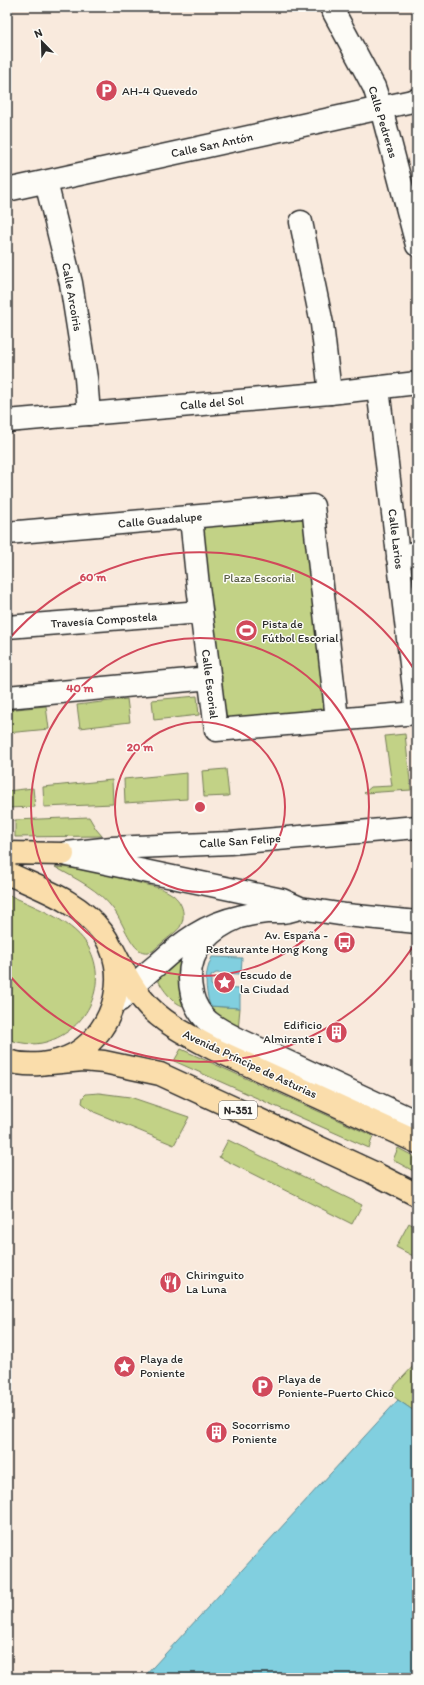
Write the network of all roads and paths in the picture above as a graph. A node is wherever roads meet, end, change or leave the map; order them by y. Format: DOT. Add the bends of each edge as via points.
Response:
graph roads {
  1 [pos="330,7"];
  2 [pos="417,100"];
  3 [pos="381,108"];
  4 [pos="46,182"];
  5 [pos="7,190"];
  6 [pos="301,222"];
  7 [pos="417,245"];
  8 [pos="417,383"];
  9 [pos="378,388"];
  10 [pos="330,393"];
  11 [pos="89,414"];
  12 [pos="7,422"];
  13 [pos="191,518"];
  14 [pos="7,533"];
  15 [pos="408,555"];
  16 [pos="201,612"];
  17 [pos="7,627"];
  18 [pos="210,678"];
  19 [pos="7,697"];
  20 [pos="417,713"];
  21 [pos="337,719"];
  22 [pos="417,827"];
  23 [pos="7,852"];
  24 [pos="63,854"];
  25 [pos="7,873"];
  26 [pos="300,908"];
  27 [pos="239,917"];
  28 [pos="417,922"];
  29 [pos="113,950"];
  30 [pos="132,986"];
  31 [pos="112,1010"];
  32 [pos="7,1061"];
  33 [pos="50,1063"];
  34 [pos="417,1122"];
  35 [pos="417,1142"];
  36 [pos="417,1195"];
  1 -- 3 [label="street, Calle Pedreras" via="374,87"];
  2 -- 3 [label="street, Calle San Antón"];
  3 -- 4 [label="street, Calle San Antón"];
  3 -- 7 [label="street, Calle Pedreras"];
  4 -- 5 [label="street, Calle San Antón"];
  4 -- 11 [label="street, Calle Arcoíris" via="71,283"];
  6 -- 10 [label="street" via="322,324"];
  8 -- 9 [label="street, Calle del Sol"];
  9 -- 10 [label="street, Calle del Sol"];
  9 -- 15 [label="street, Calle Larios"];
  10 -- 11 [label="street, Calle del Sol"];
  11 -- 12 [label="street, Calle del Sol"];
  13 -- 14 [label="street, Calle Guadalupe"];
  13 -- 16 [label="street, Calle Escorial"];
  13 -- 21 [label="street, Calle Guadalupe" via="313,506"];
  15 -- 20 [label="street, Calle Larios"];
  16 -- 17 [label="street, Travesía Compostela"];
  16 -- 18 [label="street, Calle Escorial"];
  18 -- 19 [label="street"];
  18 -- 21 [label="street, Calle Escorial" via="216,730"];
  20 -- 21 [label="street, Calle Escorial"];
  22 -- 24 [label="street, Calle San Felipe" via="230,843 112,848"];
  23 -- 24 [label="highway"];
  24 -- 26 [label="street" via="282,900"];
  25 -- 29 [label="highway, N-351" via="69,901 87,914"];
  26 -- 27 [label="street" via="284,913 265,912"];
  26 -- 28 [label="street"];
  27 -- 30 [label="street" via="210,926 190,937"];
  27 -- 34 [label="street" via="209,934 194,956 191,966 189,982 193,999 208,1022 243,1041"];
  29 -- 30 [label="highway, Avenida Príncipe de Asturias / N-351"];
  29 -- 31 [label="highway, N-351" via="117,991"];
  30 -- 31 [label="street"];
  30 -- 35 [label="highway, Avenida Príncipe de Asturias / N-351" via="144,1001 184,1033"];
  31 -- 33 [label="highway, N-351" via="100,1031 88,1044 74,1054"];
  32 -- 33 [label="highway, N-351" via="21,1064"];
  33 -- 36 [label="highway, N-351" via="83,1060 104,1062 160,1074"];
}
